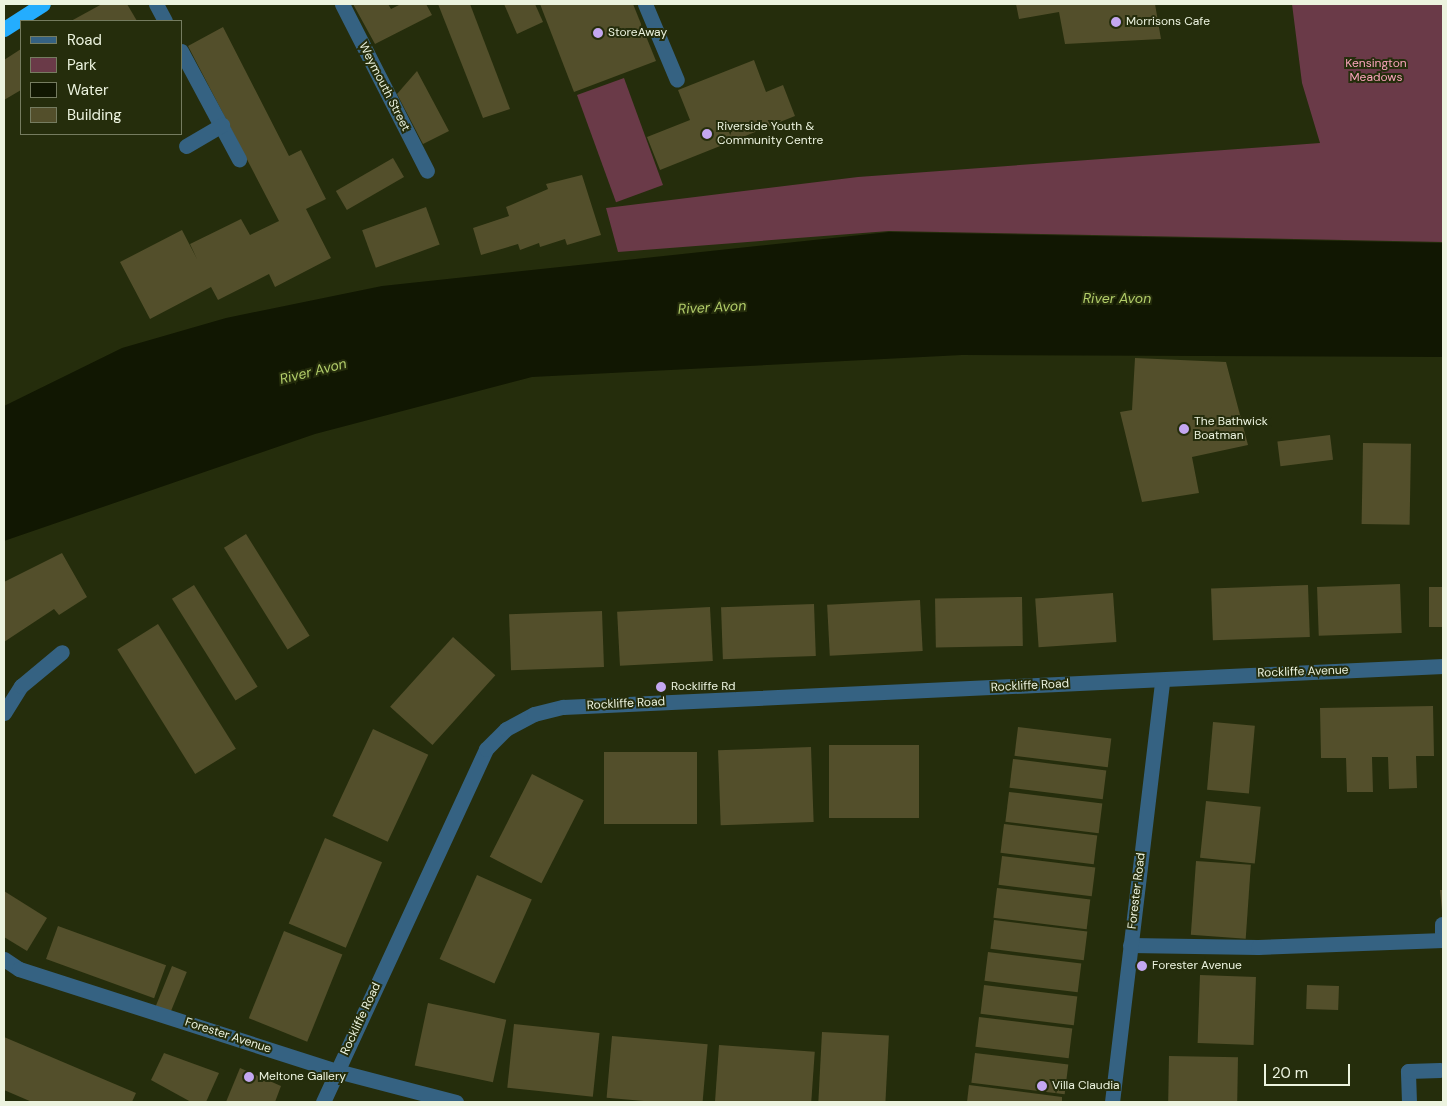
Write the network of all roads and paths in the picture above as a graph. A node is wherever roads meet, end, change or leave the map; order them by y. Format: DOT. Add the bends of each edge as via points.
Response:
graph roads {
  1 [pos="43,4"];
  2 [pos="156,4"];
  3 [pos="342,4"];
  4 [pos="645,4"];
  5 [pos="164,20"];
  6 [pos="4,29"];
  7 [pos="182,53"];
  8 [pos="677,80"];
  9 [pos="222,125"];
  10 [pos="186,146"];
  11 [pos="239,159"];
  12 [pos="427,170"];
  13 [pos="62,652"];
  14 [pos="1443,666"];
  15 [pos="1162,680"];
  16 [pos="4,713"];
  17 [pos="1442,924"];
  18 [pos="1442,940"];
  19 [pos="1130,945"];
  20 [pos="4,959"];
  21 [pos="337,1070"];
  22 [pos="1440,1070"];
  23 [pos="323,1102"];
  24 [pos="456,1102"];
  25 [pos="1112,1102"];
  26 [pos="1409,1102"];
  1 -- 6 [label="highway"];
  2 -- 5 [label="street"];
  3 -- 12 [label="street, Weymouth Street"];
  4 -- 8 [label="street"];
  7 -- 9 [label="street"];
  9 -- 10 [label="street"];
  9 -- 11 [label="street"];
  13 -- 16 [label="street" via="21,686"];
  14 -- 15 [label="street, Rockliffe Avenue"];
  15 -- 19 [label="street, Forester Road"];
  15 -- 21 [label="street, Rockliffe Road" via="563,707 534,714 506,729 486,749"];
  17 -- 18 [label="street"];
  18 -- 19 [label="street" via="1258,947"];
  19 -- 25 [label="street, Forester Road"];
  20 -- 21 [label="street, Forester Avenue" via="19,969"];
  21 -- 23 [label="street, Rockliffe Road"];
  21 -- 24 [label="street, Forester Avenue"];
  22 -- 26 [label="street" via="1408,1071"];
}
